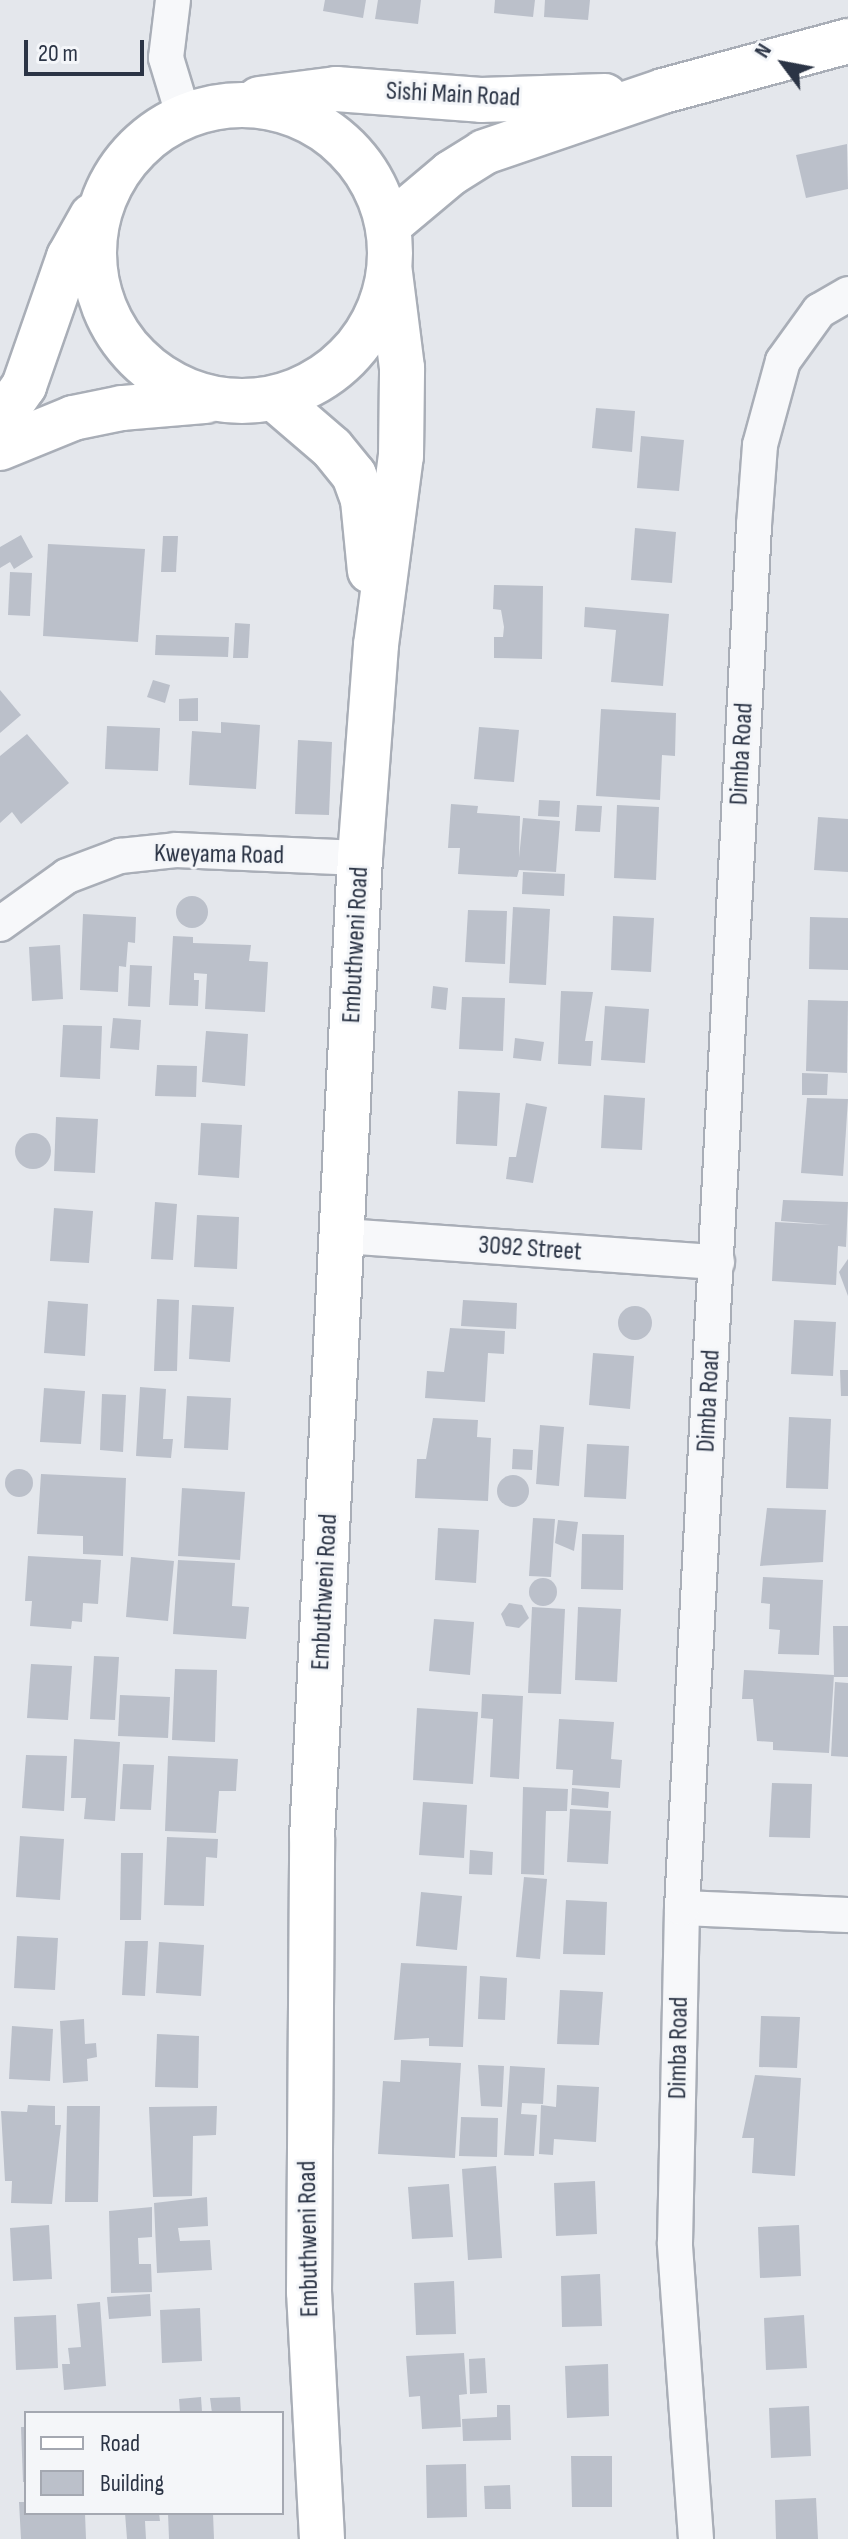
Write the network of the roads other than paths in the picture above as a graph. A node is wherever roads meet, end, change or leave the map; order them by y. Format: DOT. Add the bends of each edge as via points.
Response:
graph roads {
  1 [pos="173,0"];
  2 [pos="848,41"];
  3 [pos="663,91"];
  4 [pos="245,102"];
  5 [pos="183,114"];
  6 [pos="103,195"];
  7 [pos="389,225"];
  8 [pos="390,273"];
  9 [pos="848,294"];
  10 [pos="275,399"];
  11 [pos="217,400"];
  12 [pos="0,420"];
  13 [pos="0,448"];
  14 [pos="376,645"];
  15 [pos="360,858"];
  16 [pos="0,924"];
  17 [pos="343,1236"];
  18 [pos="717,1262"];
  19 [pos="682,1908"];
  20 [pos="848,1915"];
  21 [pos="322,2539"];
  22 [pos="696,2539"];
  1 -- 5 [label="street" via="166,58"];
  2 -- 3 [label="street, Sishi Main Road"];
  3 -- 4 [label="street, Sishi Main Road" via="481,100 322,89"];
  3 -- 7 [label="street, Sishi Main Road" via="484,152"];
  4 -- 5 [label="street, Sishi Main Road"];
  4 -- 7 [label="street" via="295,112 339,138 372,177"];
  5 -- 6 [label="street" via="135,147"];
  6 -- 11 [label="street" via="92,248 106,313 126,348 166,382"];
  6 -- 12 [label="street" via="69,257 24,386"];
  7 -- 8 [label="street"];
  8 -- 10 [label="street" via="377,316 352,354 317,382"];
  8 -- 14 [label="street, Embuthweni Road" via="402,368 401,456"];
  9 -- 18 [label="street, Dimba Road" via="819,311 783,361 760,445"];
  10 -- 11 [label="street"];
  10 -- 14 [label="street, Embuthweni Road" via="332,448 354,475 363,500"];
  11 -- 13 [label="street" via="85,415"];
  14 -- 15 [label="street, Embuthweni Road"];
  15 -- 16 [label="street, Kweyama Road" via="176,850 120,856 67,876"];
  15 -- 17 [label="street, Embuthweni Road"];
  17 -- 18 [label="street, 3092 Street"];
  17 -- 21 [label="street, Embuthweni Road" via="312,1838 308,2053 309,2292"];
  18 -- 19 [label="street, Dimba Road"];
  19 -- 20 [label="street"];
  19 -- 22 [label="street, Dimba Road" via="675,2243"];
}
